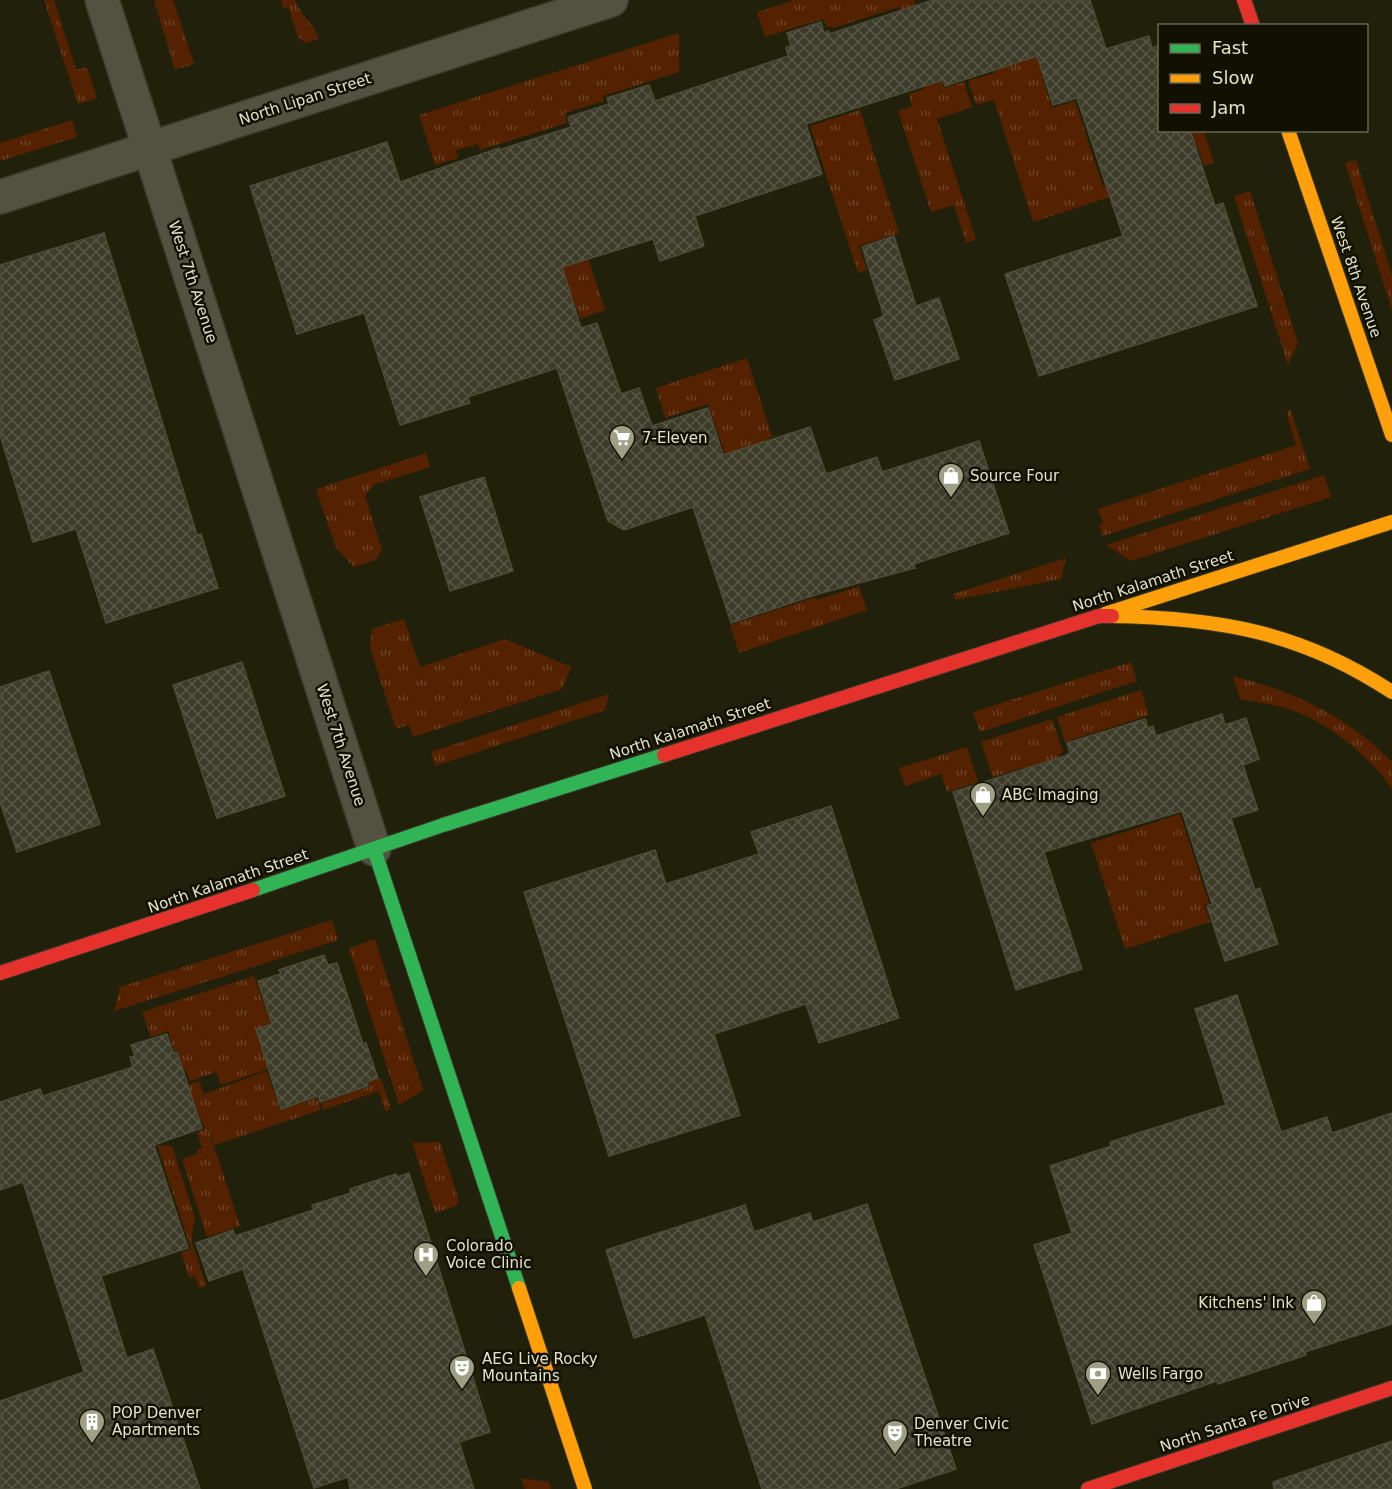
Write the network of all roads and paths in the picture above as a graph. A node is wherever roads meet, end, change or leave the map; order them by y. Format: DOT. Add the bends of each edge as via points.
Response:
graph roads {
  1 [pos="102,0"];
  2 [pos="611,0"];
  3 [pos="1244,0"];
  4 [pos="1251,24"];
  5 [pos="1289,132"];
  6 [pos="150,149"];
  7 [pos="0,197"];
  8 [pos="1392,435"];
  9 [pos="1392,522"];
  10 [pos="1099,616"];
  11 [pos="1392,692"];
  12 [pos="374,849"];
  13 [pos="0,973"];
  14 [pos="1392,1388"];
  15 [pos="585,1489"];
  16 [pos="1088,1489"];
  1 -- 6 [label="street, West 7th Avenue"];
  2 -- 6 [label="street, North Lipan Street"];
  3 -- 4 [label="main road"];
  5 -- 8 [label="main road, West 8th Avenue"];
  6 -- 7 [label="street, North Lipan Street"];
  6 -- 12 [label="street, West 7th Avenue"];
  9 -- 10 [label="main road, North Kalamath Street"];
  10 -- 11 [label="main road" via="1207,620 1264,630 1322,651 1370,675"];
  10 -- 12 [label="main road, North Kalamath Street"];
  12 -- 13 [label="main road, North Kalamath Street"];
  12 -- 15 [label="main road, West 7th Avenue"];
  14 -- 16 [label="main road, North Santa Fe Drive"];
}
